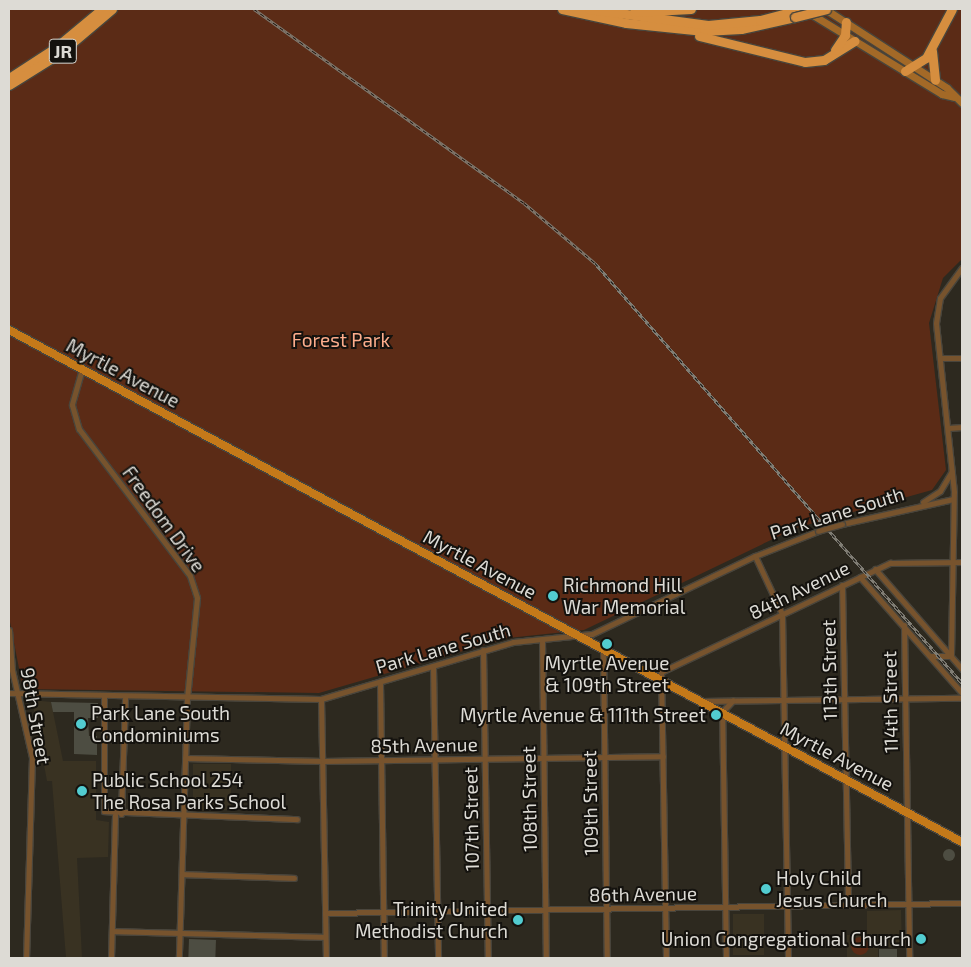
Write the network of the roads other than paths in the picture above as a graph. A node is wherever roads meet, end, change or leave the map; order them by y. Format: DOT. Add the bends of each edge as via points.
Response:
graph roads {
  1 [pos="102,9"];
  2 [pos="112,9"];
  3 [pos="562,9"];
  4 [pos="589,9"];
  5 [pos="606,9"];
  6 [pos="691,9"];
  7 [pos="802,9"];
  8 [pos="826,9"];
  9 [pos="952,9"];
  10 [pos="791,15"];
  11 [pos="846,22"];
  12 [pos="670,29"];
  13 [pos="845,36"];
  14 [pos="856,41"];
  15 [pos="934,46"];
  16 [pos="830,56"];
  17 [pos="909,69"];
  18 [pos="9,78"];
  19 [pos="935,80"];
  20 [pos="9,85"];
  21 [pos="954,97"];
  22 [pos="962,103"];
  23 [pos="962,268"];
  24 [pos="9,330"];
  25 [pos="940,358"];
  26 [pos="962,358"];
  27 [pos="82,369"];
  28 [pos="962,427"];
  29 [pos="949,428"];
  30 [pos="953,468"];
  31 [pos="954,499"];
  32 [pos="921,503"];
  33 [pos="755,556"];
  34 [pos="950,561"];
  35 [pos="962,562"];
  36 [pos="875,569"];
  37 [pos="860,577"];
  38 [pos="842,585"];
  39 [pos="782,614"];
  40 [pos="904,625"];
  41 [pos="9,630"];
  42 [pos="582,636"];
  43 [pos="542,639"];
  44 [pos="603,648"];
  45 [pos="484,650"];
  46 [pos="931,656"];
  47 [pos="951,656"];
  48 [pos="432,666"];
  49 [pos="962,669"];
  50 [pos="662,680"];
  51 [pos="380,682"];
  52 [pos="9,693"];
  53 [pos="962,693"];
  54 [pos="18,694"];
  55 [pos="104,697"];
  56 [pos="126,698"];
  57 [pos="187,698"];
  58 [pos="962,698"];
  59 [pos="321,699"];
  60 [pos="906,699"];
  61 [pos="733,700"];
  62 [pos="784,700"];
  63 [pos="844,700"];
  64 [pos="702,701"];
  65 [pos="722,712"];
  66 [pos="785,747"];
  67 [pos="663,756"];
  68 [pos="604,757"];
  69 [pos="185,758"];
  70 [pos="543,758"];
  71 [pos="485,759"];
  72 [pos="381,760"];
  73 [pos="435,760"];
  74 [pos="323,762"];
  75 [pos="846,780"];
  76 [pos="907,812"];
  77 [pos="118,814"];
  78 [pos="183,816"];
  79 [pos="297,819"];
  80 [pos="962,842"];
  81 [pos="182,874"];
  82 [pos="294,878"];
  83 [pos="962,903"];
  84 [pos="908,904"];
  85 [pos="848,905"];
  86 [pos="787,906"];
  87 [pos="726,907"];
  88 [pos="666,908"];
  89 [pos="546,910"];
  90 [pos="607,910"];
  91 [pos="487,911"];
  92 [pos="383,912"];
  93 [pos="437,912"];
  94 [pos="325,913"];
  95 [pos="112,931"];
  96 [pos="180,933"];
  97 [pos="325,936"];
  98 [pos="26,958"];
  99 [pos="111,958"];
  100 [pos="179,958"];
  101 [pos="326,958"];
  102 [pos="384,958"];
  103 [pos="438,958"];
  104 [pos="488,958"];
  105 [pos="546,958"];
  106 [pos="607,958"];
  107 [pos="666,958"];
  108 [pos="726,958"];
  109 [pos="788,958"];
  110 [pos="909,958"];
  1 -- 18 [label="highway, JR" via="55,48"];
  2 -- 20 [label="highway, JR" via="60,53"];
  3 -- 12 [label="highway"];
  4 -- 10 [label="highway" via="702,25"];
  5 -- 6 [label="highway" via="654,13"];
  7 -- 10 [label="highway"];
  7 -- 13 [label="main road"];
  8 -- 10 [label="highway, bridge"];
  8 -- 11 [label="main road"];
  9 -- 15 [label="highway"];
  10 -- 12 [label="highway" via="728,31"];
  11 -- 13 [label="highway"];
  11 -- 17 [label="main road"];
  12 -- 16 [label="highway" via="798,61"];
  13 -- 14 [label="main road"];
  13 -- 16 [label="highway"];
  14 -- 16 [label="highway"];
  14 -- 17 [label="main road"];
  15 -- 17 [label="highway"];
  15 -- 19 [label="highway" via="930,60"];
  17 -- 19 [label="main road"];
  17 -- 21 [label="main road"];
  19 -- 21 [label="main road"];
  21 -- 22 [label="main road"];
  23 -- 25 [label="street" via="940,298 936,323"];
  24 -- 27 [label="main road, Myrtle Avenue"];
  25 -- 26 [label="street"];
  25 -- 29 [label="street"];
  27 -- 42 [label="main road, Myrtle Avenue"];
  27 -- 57 [label="street, Freedom Drive" via="72,405 79,428 194,586 198,608"];
  28 -- 29 [label="street"];
  29 -- 30 [label="street"];
  30 -- 31 [label="street"];
  30 -- 32 [label="street, Park Lane South" via="940,492"];
  31 -- 32 [label="street, Park Lane South"];
  31 -- 34 [label="street"];
  32 -- 33 [label="street, Park Lane South, bridge" via="818,531"];
  33 -- 39 [label="street"];
  33 -- 42 [label="street, Park Lane South"];
  34 -- 35 [label="street, 84th Avenue"];
  34 -- 36 [label="street, 84th Avenue" via="905,560"];
  34 -- 47 [label="street"];
  36 -- 37 [label="street, 84th Avenue"];
  36 -- 47 [label="street"];
  37 -- 38 [label="street, 84th Avenue"];
  37 -- 40 [label="street"];
  38 -- 39 [label="street, 84th Avenue"];
  38 -- 63 [label="street, 113th Street"];
  39 -- 50 [label="street, 84th Avenue" via="661,672"];
  39 -- 62 [label="street"];
  40 -- 46 [label="street"];
  40 -- 60 [label="street, 114th Street"];
  41 -- 54 [label="street, 98th Street"];
  42 -- 43 [label="street, Park Lane South"];
  42 -- 44 [label="main road, Myrtle Avenue"];
  43 -- 45 [label="street, Park Lane South"];
  43 -- 70 [label="street, 108th Street"];
  44 -- 50 [label="main road, Myrtle Avenue"];
  44 -- 68 [label="street, 109th Street"];
  45 -- 48 [label="street, Park Lane South"];
  45 -- 71 [label="street, 107th Street"];
  46 -- 47 [label="street"];
  46 -- 53 [label="street"];
  47 -- 49 [label="street"];
  48 -- 51 [label="street, Park Lane South"];
  48 -- 73 [label="street"];
  50 -- 64 [label="main road, Myrtle Avenue"];
  50 -- 67 [label="street"];
  51 -- 59 [label="street, Park Lane South"];
  51 -- 72 [label="street"];
  52 -- 54 [label="street, Park Lane South"];
  54 -- 55 [label="street, Park Lane South"];
  54 -- 98 [label="street, 98th Street" via="32,756"];
  55 -- 56 [label="street, Park Lane South"];
  55 -- 77 [label="street" via="100,804 104,811"];
  56 -- 57 [label="street, Park Lane South"];
  56 -- 77 [label="street"];
  57 -- 59 [label="street, Park Lane South"];
  57 -- 69 [label="street, Freedom Drive"];
  58 -- 60 [label="street"];
  59 -- 74 [label="street"];
  60 -- 63 [label="street"];
  60 -- 76 [label="street, 114th Street"];
  61 -- 62 [label="street"];
  61 -- 64 [label="street"];
  61 -- 65 [label="street"];
  62 -- 63 [label="street"];
  62 -- 66 [label="street"];
  63 -- 75 [label="street, 113th Street"];
  64 -- 65 [label="main road, Myrtle Avenue"];
  65 -- 66 [label="main road, Myrtle Avenue"];
  65 -- 87 [label="street"];
  66 -- 75 [label="main road, Myrtle Avenue"];
  66 -- 86 [label="street"];
  67 -- 68 [label="street, 85th Avenue"];
  67 -- 88 [label="street"];
  68 -- 70 [label="street, 85th Avenue"];
  68 -- 90 [label="street, 109th Street"];
  69 -- 74 [label="street, 85th Avenue"];
  69 -- 78 [label="street, Freedom Drive"];
  70 -- 71 [label="street, 85th Avenue"];
  70 -- 89 [label="street, 108th Street"];
  71 -- 73 [label="street, 85th Avenue"];
  71 -- 91 [label="street, 107th Street"];
  72 -- 73 [label="street, 85th Avenue"];
  72 -- 74 [label="street, 85th Avenue"];
  72 -- 92 [label="street"];
  73 -- 93 [label="street"];
  74 -- 94 [label="street"];
  75 -- 76 [label="main road, Myrtle Avenue"];
  75 -- 85 [label="street, 113th Street"];
  76 -- 80 [label="main road, Myrtle Avenue"];
  76 -- 84 [label="street, 114th Street"];
  77 -- 78 [label="street"];
  77 -- 95 [label="street"];
  78 -- 79 [label="street"];
  78 -- 81 [label="street, Freedom Drive"];
  81 -- 82 [label="street"];
  81 -- 96 [label="street, Freedom Drive"];
  83 -- 84 [label="street, 86th Avenue"];
  84 -- 85 [label="street, 86th Avenue"];
  84 -- 110 [label="street, 114th Street"];
  85 -- 86 [label="street, 86th Avenue"];
  86 -- 87 [label="street, 86th Avenue"];
  86 -- 109 [label="street"];
  87 -- 88 [label="street, 86th Avenue"];
  87 -- 108 [label="street"];
  88 -- 90 [label="street, 86th Avenue"];
  88 -- 107 [label="street"];
  89 -- 90 [label="street, 86th Avenue"];
  89 -- 91 [label="street, 86th Avenue"];
  89 -- 105 [label="street, 108th Street"];
  90 -- 106 [label="street, 109th Street"];
  91 -- 93 [label="street, 86th Avenue"];
  91 -- 104 [label="street, 107th Street"];
  92 -- 93 [label="street, 86th Avenue"];
  92 -- 94 [label="street, 86th Avenue"];
  92 -- 102 [label="street"];
  93 -- 103 [label="street"];
  94 -- 97 [label="street"];
  95 -- 96 [label="street"];
  95 -- 99 [label="street"];
  96 -- 97 [label="street"];
  96 -- 100 [label="street, Freedom Drive"];
  97 -- 101 [label="street"];
}
